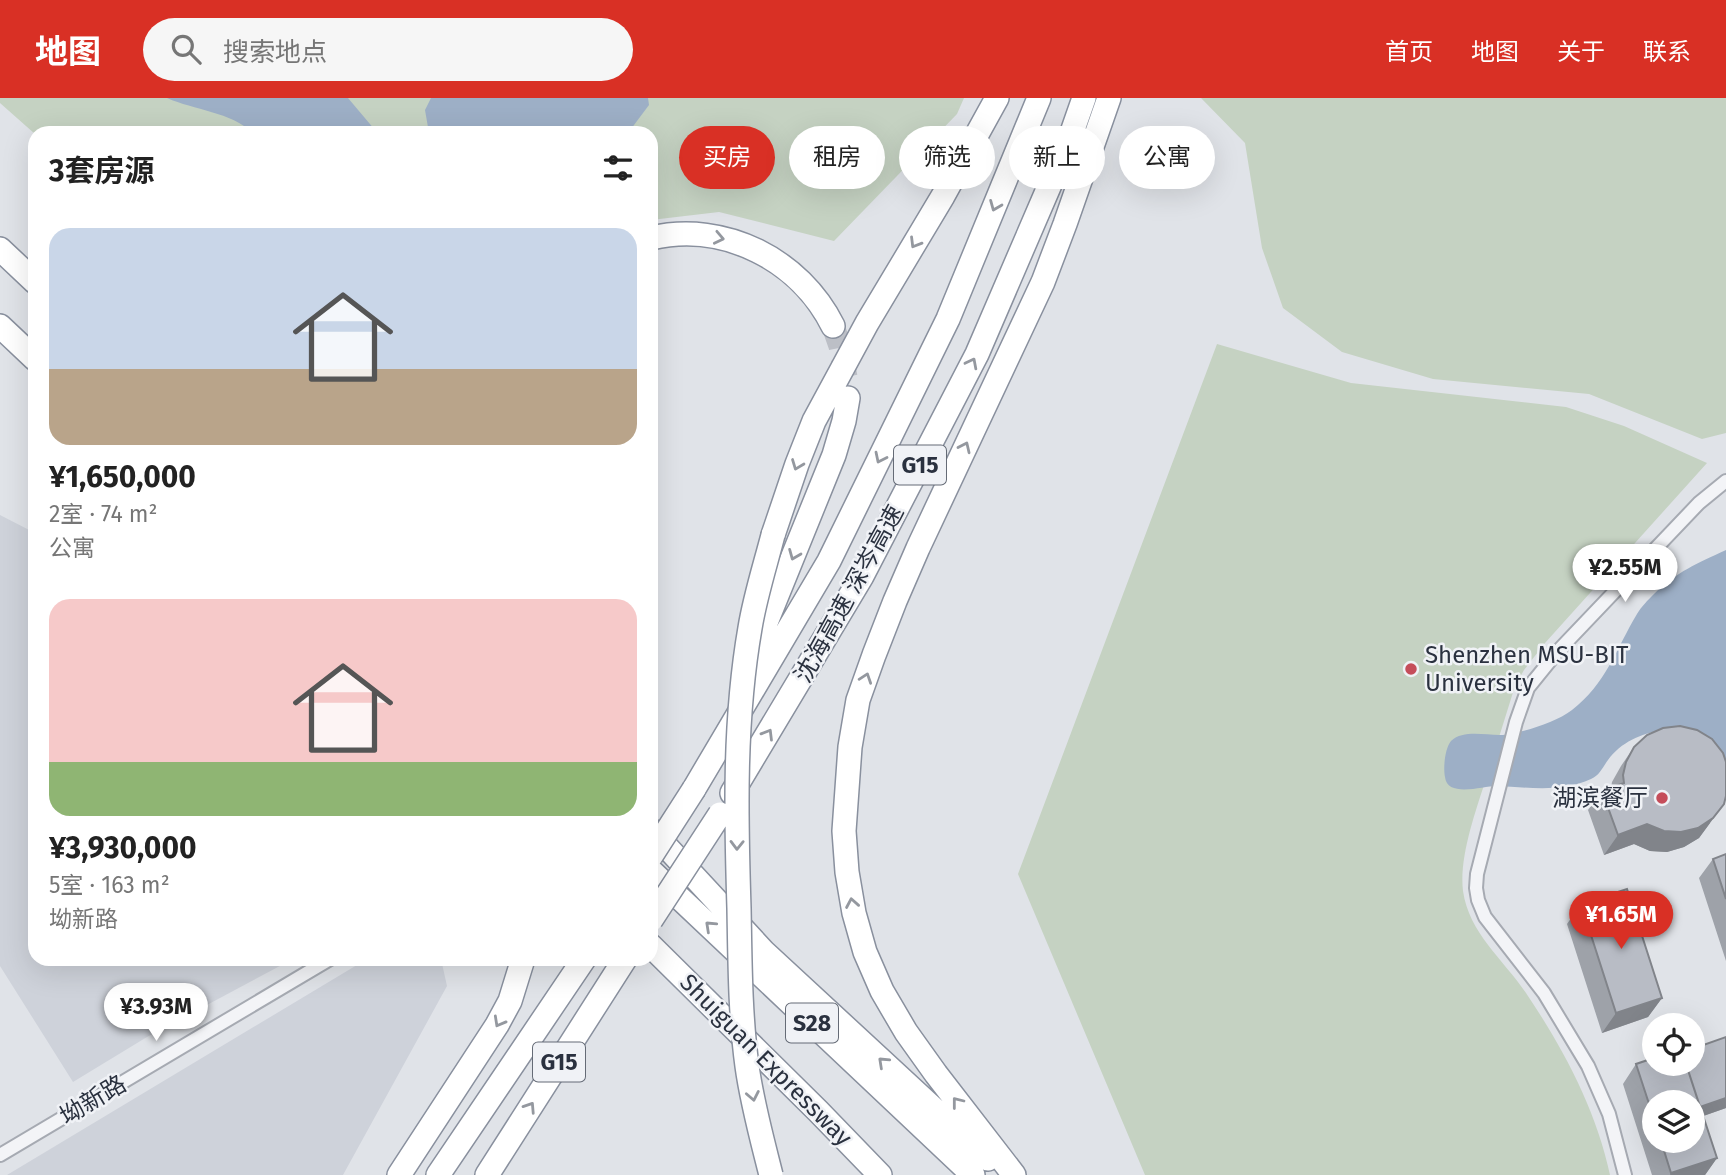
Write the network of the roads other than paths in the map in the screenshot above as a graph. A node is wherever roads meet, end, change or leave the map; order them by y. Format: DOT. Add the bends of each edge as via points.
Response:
graph roads {
  1 [pos="997,98"];
  2 [pos="1039,98"];
  3 [pos="1084,98"];
  4 [pos="1109,98"];
  5 [pos="658,237"];
  6 [pos="0,249"];
  7 [pos="28,275"];
  8 [pos="0,326"];
  9 [pos="833,326"];
  10 [pos="28,352"];
  11 [pos="848,398"];
  12 [pos="1726,481"];
  13 [pos="698,781"];
  14 [pos="658,838"];
  15 [pos="658,845"];
  16 [pos="658,878"];
  17 [pos="658,909"];
  18 [pos="658,953"];
  19 [pos="318,966"];
  20 [pos="521,966"];
  21 [pos="579,966"];
  22 [pos="621,966"];
  23 [pos="0,1155"];
  24 [pos="490,1170"];
  25 [pos="399,1175"];
  26 [pos="438,1175"];
  27 [pos="771,1175"];
  28 [pos="880,1175"];
  29 [pos="973,1175"];
  30 [pos="1006,1175"];
  31 [pos="1014,1175"];
  32 [pos="1625,1175"];
  1 -- 27 [label="highway, one-way, bridge" via="814,421 773,536 750,625 738,758 742,1012 747,1068"];
  2 -- 13 [label="highway, 沈海高速 深岑高速 / G15, one-way" via="948,319 829,561"];
  17 -- 3 [label="highway, 沈海高速 深岑高速 / G15, one-way, bridge" via="862,576 971,366"];
  31 -- 4 [label="highway, one-way" via="906,1032 865,952 847,872 844,831 850,747 859,700 894,601 1043,282"];
  5 -- 9 [label="highway, one-way" via="708,236 756,249 794,274 812,292"];
  6 -- 7 [label="highway"];
  8 -- 10 [label="highway"];
  11 -- 13 [label="highway, one-way" via="820,491"];
  12 -- 32 [label="street" via="1699,503 1528,688 1477,874 1478,900 1485,917 1544,993 1588,1066 1609,1114"];
  13 -- 15 [label="highway, 沈海高速 深岑高速 / G15, bridge"];
  30 -- 14 [label="highway, one-way" via="764,952"];
  29 -- 16 [label="highway, S28, one-way"];
  18 -- 28 [label="highway, Shuiguan Expressway / S28"];
  19 -- 23 [label="street, 坳新路"];
  20 -- 25 [label="highway, one-way" via="497,1025"];
  21 -- 26 [label="highway, G15"];
  24 -- 22 [label="highway, G15, one-way"];
}
